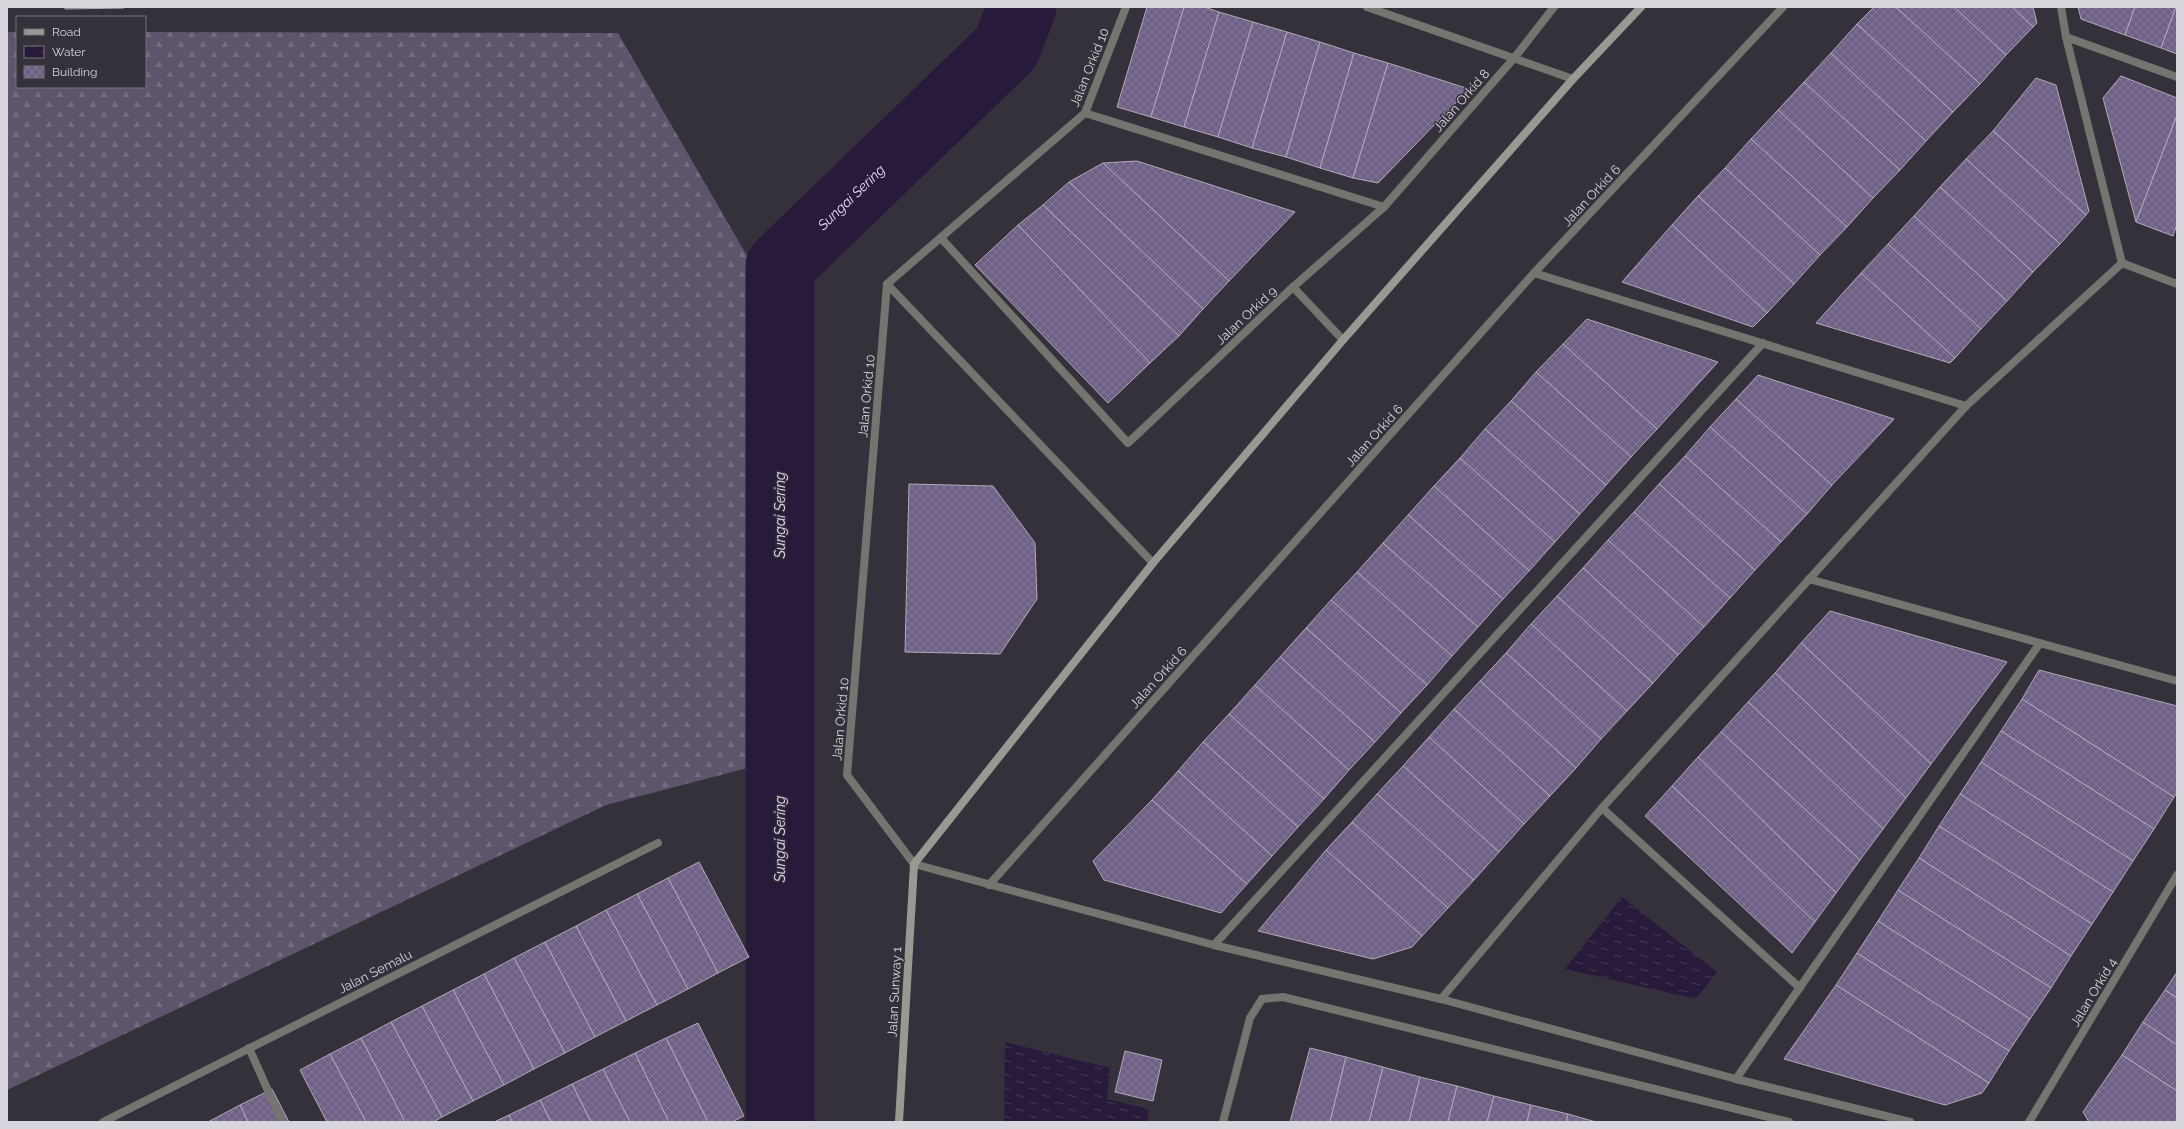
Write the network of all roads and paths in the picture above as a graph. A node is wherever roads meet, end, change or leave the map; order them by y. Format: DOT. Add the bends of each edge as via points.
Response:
graph roads {
  1 [pos="1126,7"];
  2 [pos="1367,7"];
  3 [pos="1554,7"];
  4 [pos="1641,7"];
  5 [pos="1783,7"];
  6 [pos="2061,7"];
  7 [pos="2066,37"];
  8 [pos="1514,57"];
  9 [pos="2177,77"];
  10 [pos="1573,79"];
  11 [pos="1085,114"];
  12 [pos="1384,208"];
  13 [pos="941,238"];
  14 [pos="2122,263"];
  15 [pos="1534,274"];
  16 [pos="887,284"];
  17 [pos="2177,284"];
  18 [pos="1293,287"];
  19 [pos="1344,340"];
  20 [pos="1763,343"];
  21 [pos="1966,406"];
  22 [pos="1153,563"];
  23 [pos="1809,579"];
  24 [pos="2040,643"];
  25 [pos="2177,681"];
  26 [pos="1602,808"];
  27 [pos="658,843"];
  28 [pos="914,864"];
  29 [pos="2177,875"];
  30 [pos="989,885"];
  31 [pos="1214,945"];
  32 [pos="1800,988"];
  33 [pos="1441,999"];
  34 [pos="249,1048"];
  35 [pos="1736,1079"];
  36 [pos="1775,1120"];
  37 [pos="102,1122"];
  38 [pos="282,1122"];
  39 [pos="899,1122"];
  40 [pos="1223,1122"];
  41 [pos="1790,1122"];
  42 [pos="1910,1122"];
  43 [pos="2029,1122"];
  1 -- 11 [label="street, Jalan Orkid 10"];
  2 -- 8 [label="street"];
  3 -- 8 [label="street, Jalan Orkid 8"];
  4 -- 10 [label="street"];
  5 -- 15 [label="street, Jalan Orkid 6"];
  6 -- 7 [label="street"];
  7 -- 9 [label="street"];
  7 -- 14 [label="street"];
  8 -- 10 [label="street"];
  8 -- 12 [label="street, Jalan Orkid 8"];
  10 -- 19 [label="street"];
  11 -- 12 [label="street"];
  11 -- 13 [label="street, Jalan Orkid 10"];
  12 -- 18 [label="street, Jalan Orkid 9"];
  13 -- 16 [label="street, Jalan Orkid 10"];
  13 -- 18 [label="street, Jalan Orkid 9" via="1128,443"];
  14 -- 17 [label="street"];
  14 -- 21 [label="street"];
  15 -- 20 [label="street"];
  15 -- 30 [label="street, Jalan Orkid 6"];
  16 -- 22 [label="street"];
  16 -- 28 [label="street, Jalan Orkid 10" via="847,775"];
  18 -- 19 [label="street"];
  19 -- 22 [label="street"];
  20 -- 21 [label="street"];
  20 -- 31 [label="street"];
  21 -- 23 [label="street"];
  22 -- 28 [label="street"];
  23 -- 24 [label="street"];
  23 -- 26 [label="street"];
  24 -- 25 [label="street"];
  24 -- 32 [label="street"];
  26 -- 32 [label="street"];
  26 -- 33 [label="street"];
  27 -- 34 [label="street, Jalan Semalu"];
  28 -- 30 [label="street"];
  28 -- 39 [label="street, Jalan Sunway 1"];
  29 -- 43 [label="street, Jalan Orkid 4"];
  30 -- 31 [label="street"];
  31 -- 33 [label="street"];
  32 -- 35 [label="street"];
  33 -- 35 [label="street"];
  34 -- 37 [label="street, Jalan Semalu"];
  34 -- 38 [label="street"];
  35 -- 42 [label="street"];
  36 -- 40 [label="street" via="1284,997 1262,999 1250,1018"];
  36 -- 41 [label="street"];
}
